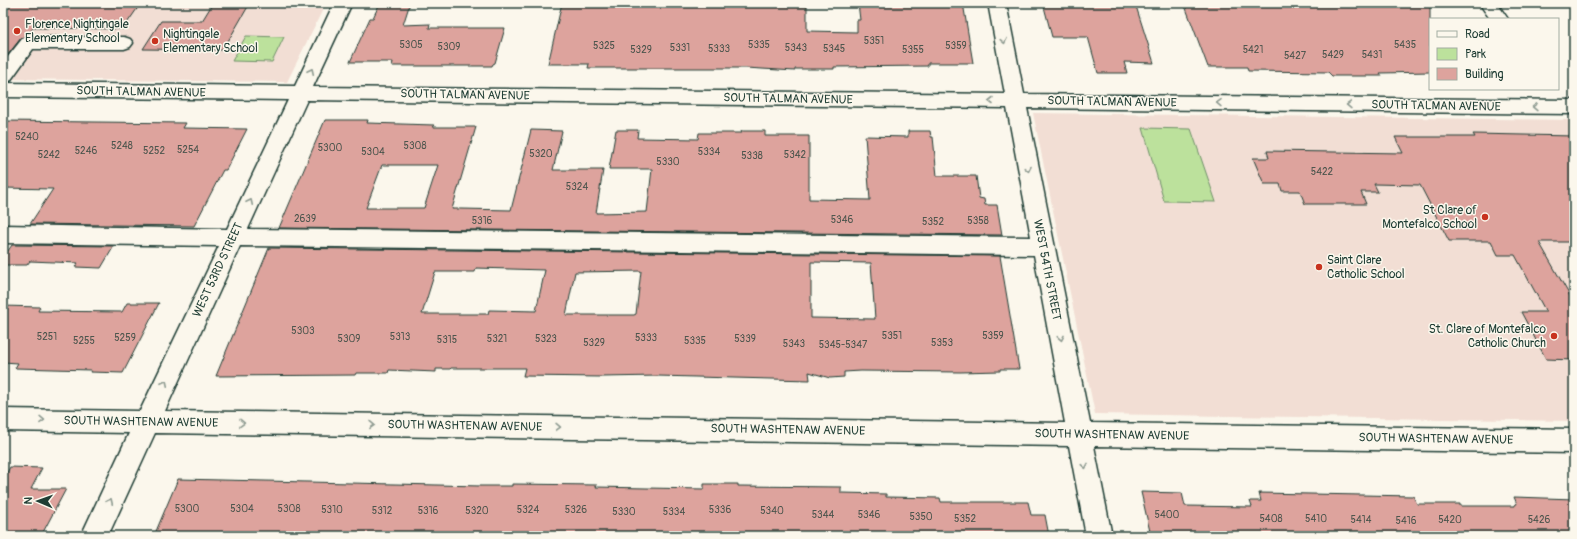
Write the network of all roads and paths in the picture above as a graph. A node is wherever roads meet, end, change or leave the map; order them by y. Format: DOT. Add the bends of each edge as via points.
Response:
graph roads {
  1 [pos="343,3"];
  2 [pos="997,3"];
  3 [pos="1488,3"];
  4 [pos="1498,18"];
  5 [pos="124,43"];
  6 [pos="3,76"];
  7 [pos="3,90"];
  8 [pos="1548,90"];
  9 [pos="301,94"];
  10 [pos="1016,101"];
  11 [pos="1567,107"];
  12 [pos="3,234"];
  13 [pos="233,238"];
  14 [pos="1043,246"];
  15 [pos="3,420"];
  16 [pos="147,422"];
  17 [pos="1079,434"];
  18 [pos="1574,441"];
  19 [pos="94,536"];
  20 [pos="1099,536"];
  9 -- 1 [label="street, WEST 53RD STREET, one-way"];
  2 -- 10 [label="street, WEST 54TH STREET, one-way"];
  3 -- 4 [label="street"];
  5 -- 6 [label="street" via="28,43"];
  7 -- 9 [label="street, SOUTH TALMAN AVENUE"];
  8 -- 11 [label="street"];
  10 -- 9 [label="street, SOUTH TALMAN AVENUE, one-way"];
  13 -- 9 [label="street, WEST 53RD STREET, one-way"];
  11 -- 10 [label="street, SOUTH TALMAN AVENUE, one-way"];
  10 -- 14 [label="street, WEST 54TH STREET, one-way"];
  12 -- 13 [label="street"];
  13 -- 14 [label="street"];
  16 -- 13 [label="street, WEST 53RD STREET, one-way"];
  14 -- 17 [label="street, WEST 54TH STREET, one-way"];
  15 -- 16 [label="street, SOUTH WASHTENAW AVENUE, one-way"];
  16 -- 17 [label="street, SOUTH WASHTENAW AVENUE, one-way"];
  19 -- 16 [label="street, WEST 53RD STREET, one-way"];
  17 -- 18 [label="street, SOUTH WASHTENAW AVENUE"];
  17 -- 20 [label="street, WEST 54TH STREET, one-way"];
}
